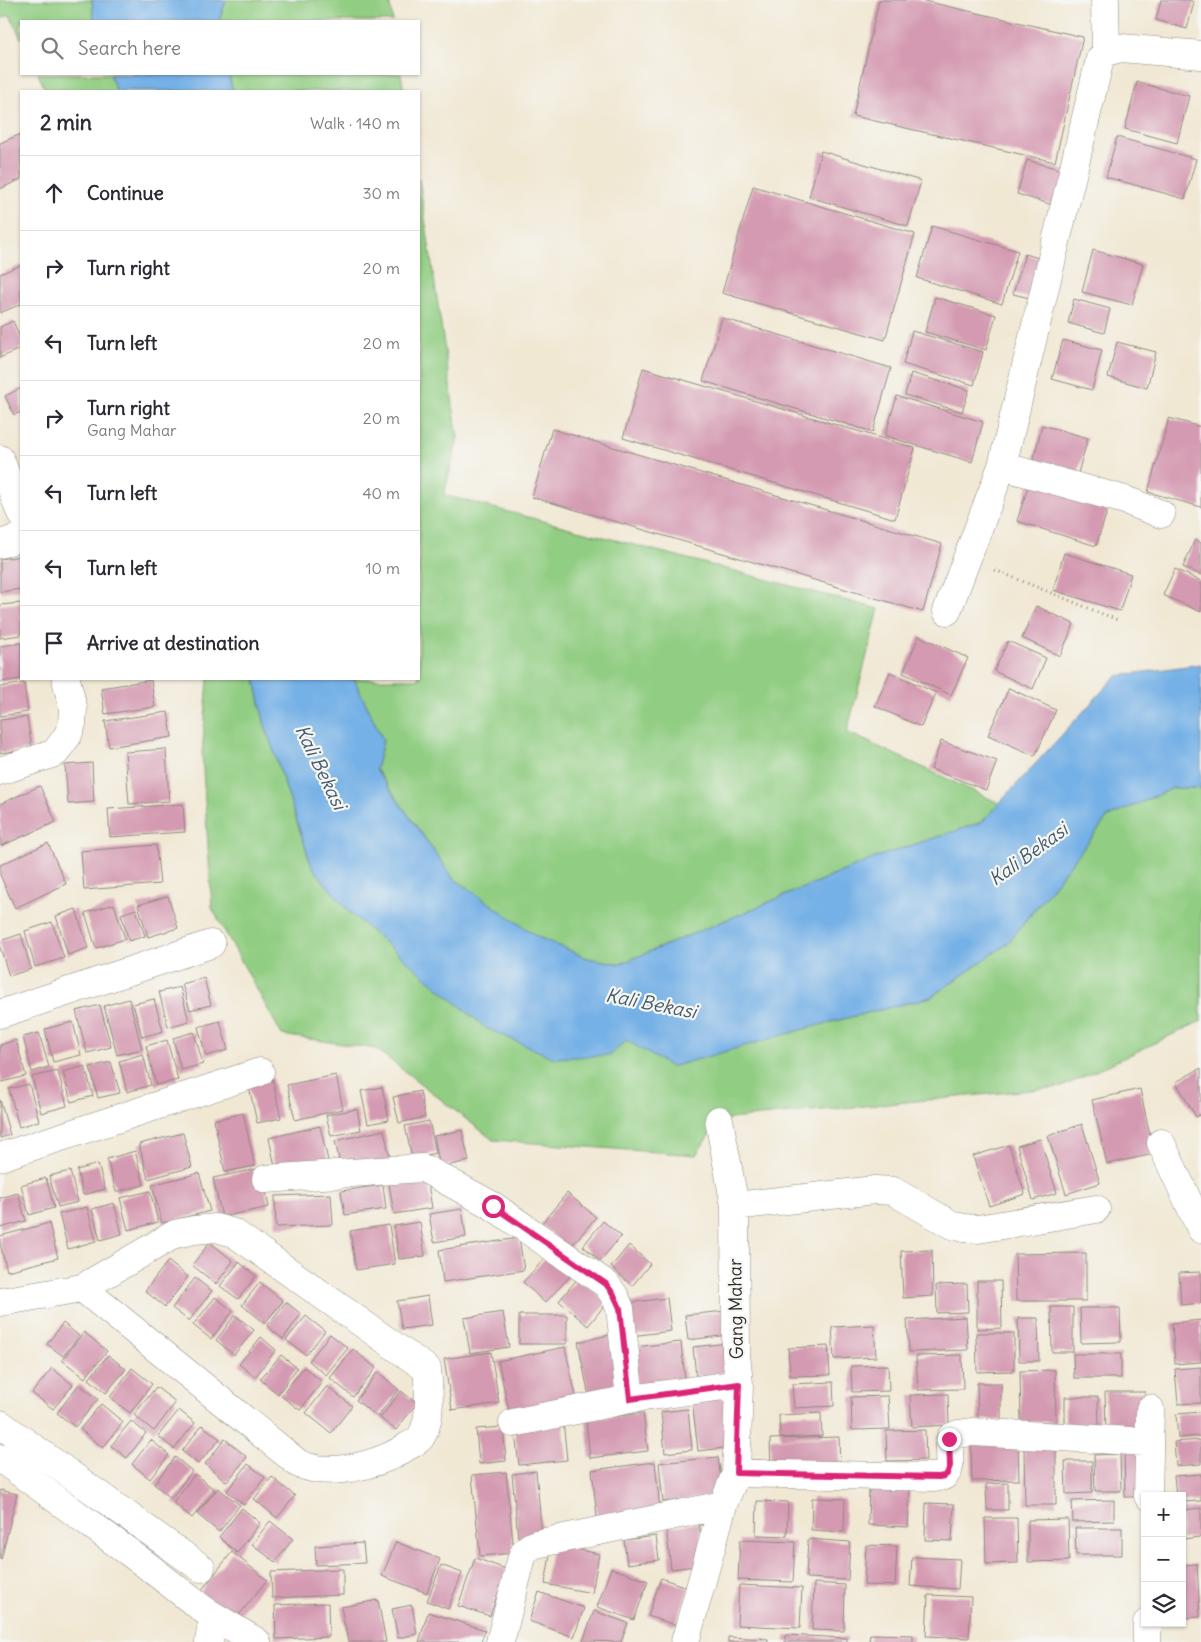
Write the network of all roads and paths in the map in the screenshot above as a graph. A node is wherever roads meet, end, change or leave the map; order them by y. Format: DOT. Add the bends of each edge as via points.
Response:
graph roads {
  1 [pos="1105,0"];
  2 [pos="1106,52"];
  3 [pos="1201,55"];
  4 [pos="0,459"];
  5 [pos="1002,466"];
  6 [pos="20,510"];
  7 [pos="1161,514"];
  8 [pos="20,537"];
  9 [pos="0,544"];
  10 [pos="966,559"];
  11 [pos="947,611"];
  12 [pos="1120,622"];
  13 [pos="66,680"];
  14 [pos="0,771"];
  15 [pos="210,944"];
  16 [pos="0,1014"];
  17 [pos="260,1072"];
  18 [pos="719,1120"];
  19 [pos="1161,1144"];
  20 [pos="0,1157"];
  21 [pos="266,1179"];
  22 [pos="1195,1202"];
  23 [pos="735,1206"];
  24 [pos="1096,1209"];
  25 [pos="1201,1229"];
  26 [pos="82,1288"];
  27 [pos="0,1302"];
  28 [pos="739,1384"];
  29 [pos="630,1399"];
  30 [pos="1150,1409"];
  31 [pos="0,1424"];
  32 [pos="513,1424"];
  33 [pos="1149,1442"];
  34 [pos="0,1458"];
  35 [pos="736,1473"];
  36 [pos="1148,1492"];
  37 [pos="723,1505"];
  38 [pos="200,1568"];
  39 [pos="213,1616"];
  40 [pos="1147,1627"];
  41 [pos="208,1642"];
  42 [pos="257,1642"];
  43 [pos="500,1642"];
  44 [pos="685,1642"];
  45 [pos="1147,1642"];
  1 -- 2 [label="street"];
  2 -- 3 [label="street" via="1121,48"];
  2 -- 5 [label="street" via="1097,65"];
  4 -- 6 [label="street"];
  5 -- 7 [label="street" via="1125,500"];
  5 -- 10 [label="street"];
  8 -- 9 [label="street"];
  10 -- 11 [label="street"];
  10 -- 12 [label="path"];
  13 -- 14 [label="street" via="73,708 72,724 55,753"];
  15 -- 16 [label="street"];
  17 -- 20 [label="street"];
  18 -- 23 [label="street, Gang Mahar"];
  19 -- 22 [label="street"];
  21 -- 29 [label="street" via="422,1168 493,1206 606,1284 614,1295 620,1308"];
  22 -- 25 [label="street"];
  23 -- 24 [label="street" via="875,1190 893,1191 952,1225 978,1229"];
  23 -- 28 [label="street, Gang Mahar"];
  26 -- 26 [label="street" via="176,1234 216,1228 234,1233 427,1369 428,1414 420,1438 399,1453 373,1464 318,1469 298,1464"];
  26 -- 27 [label="street"];
  28 -- 29 [label="street"];
  28 -- 35 [label="street, Gang Mahar"];
  29 -- 32 [label="street"];
  30 -- 33 [label="street"];
  31 -- 38 [label="street"];
  33 -- 35 [label="street" via="972,1432 951,1437 949,1470 939,1477"];
  33 -- 36 [label="street"];
  34 -- 39 [label="street"];
  35 -- 37 [label="street, Gang Mahar"];
  37 -- 43 [label="street" via="528,1547 522,1557"];
  37 -- 44 [label="street, Gang Mahar"];
  39 -- 41 [label="street"];
  39 -- 42 [label="street"];
  40 -- 45 [label="street"];
}
